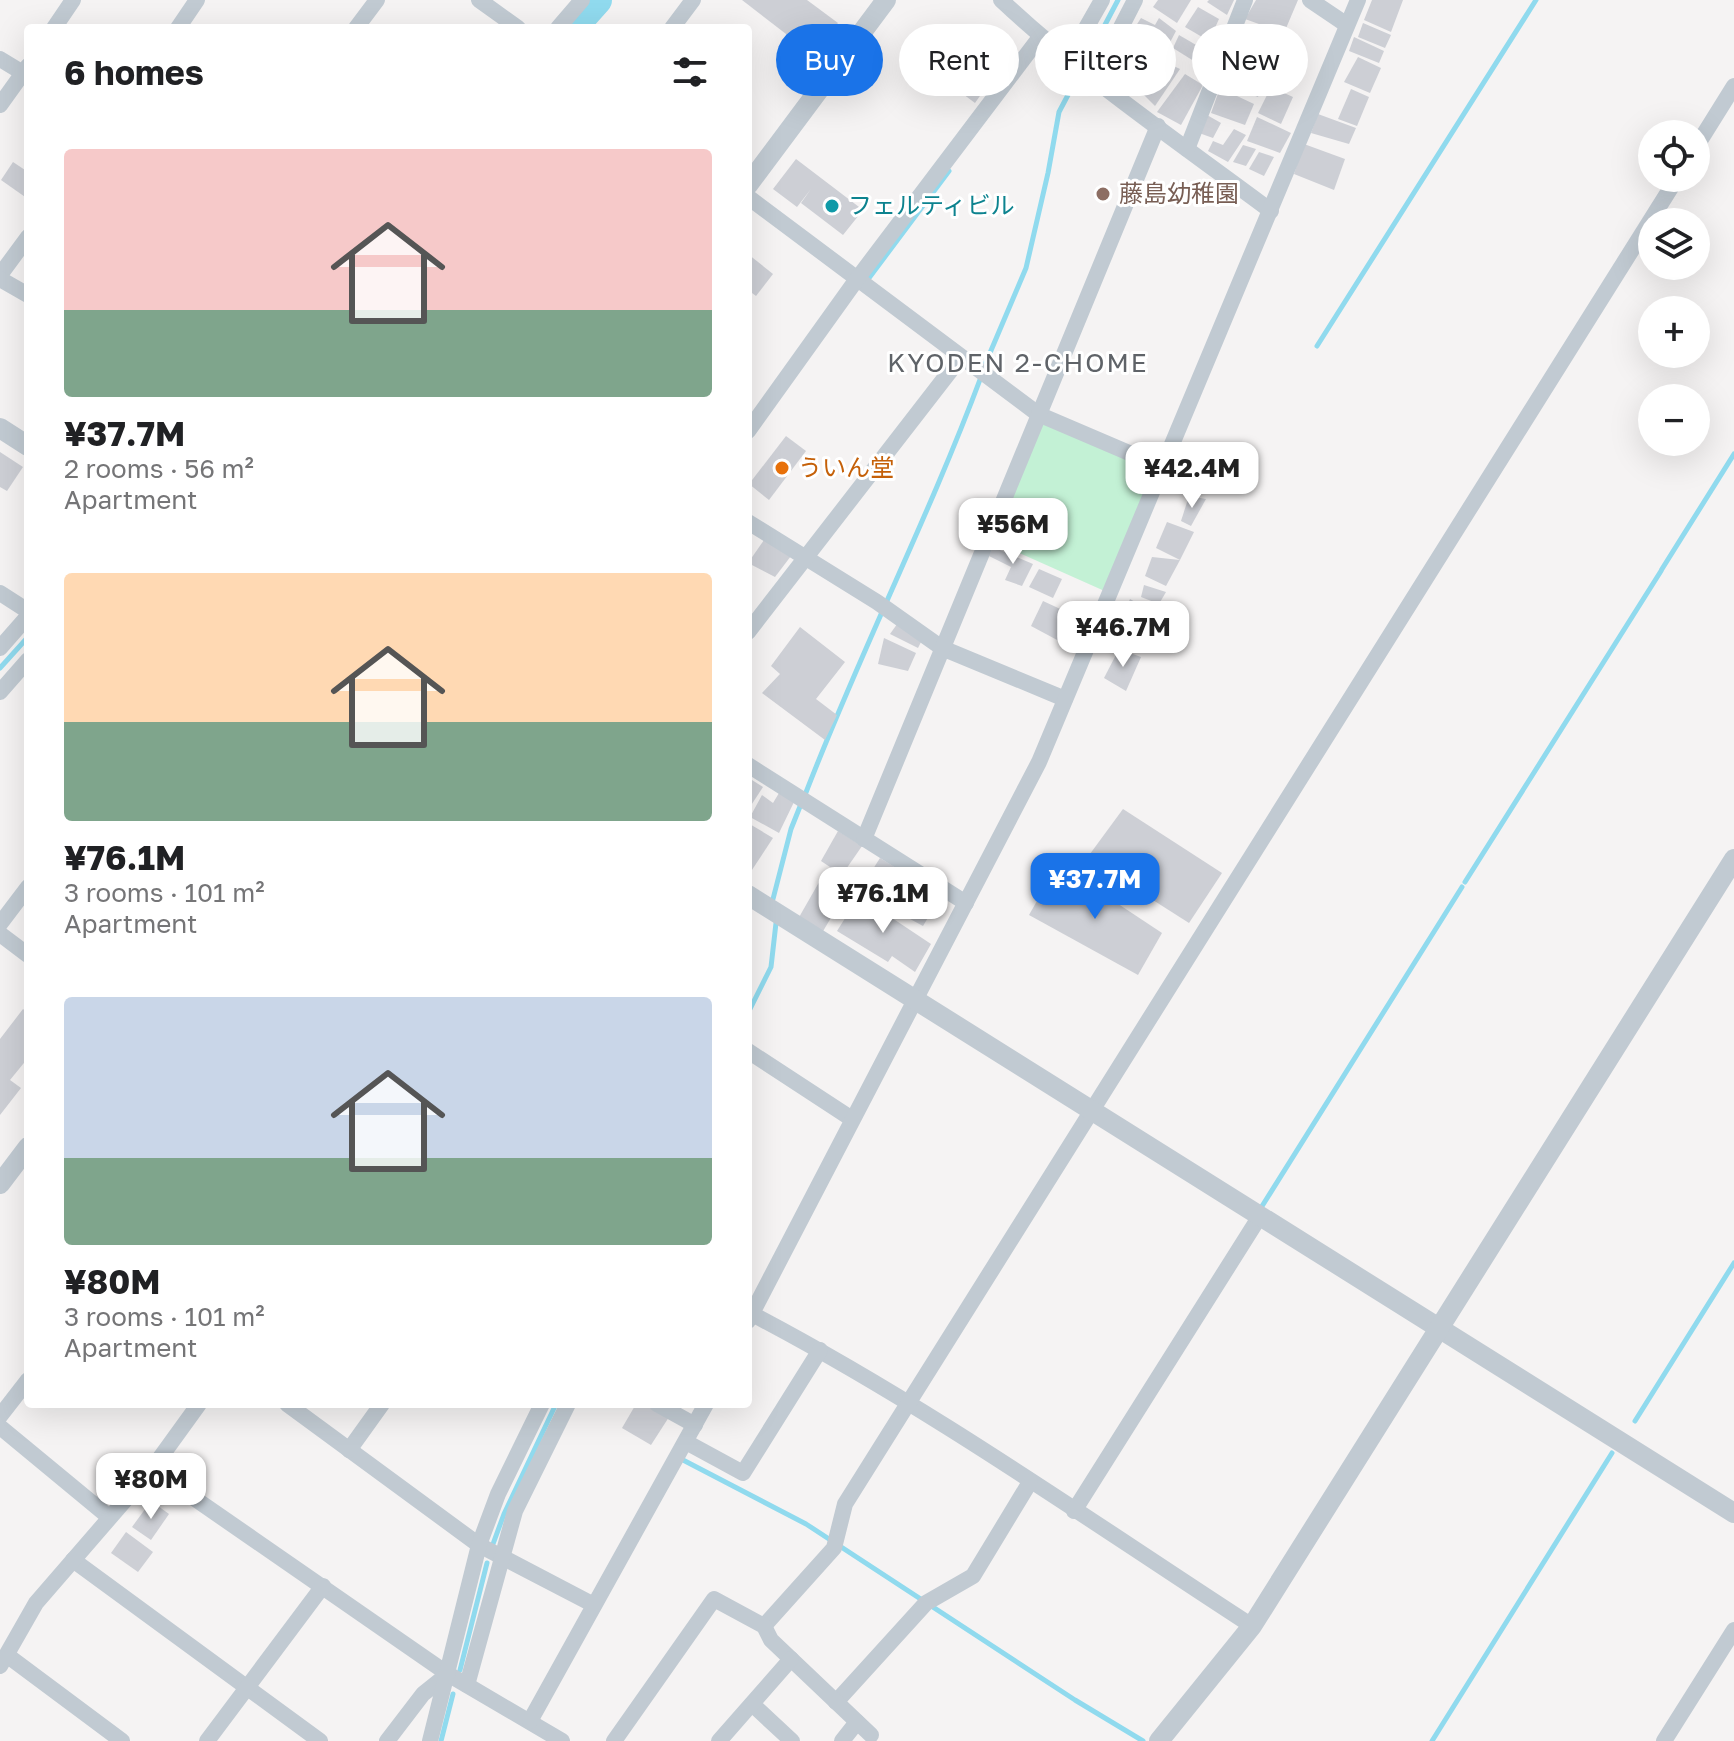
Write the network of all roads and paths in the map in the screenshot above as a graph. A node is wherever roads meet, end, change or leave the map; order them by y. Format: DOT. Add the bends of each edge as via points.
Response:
graph roads {
  1 [pos="73,0"];
  2 [pos="197,0"];
  3 [pos="377,0"];
  4 [pos="479,0"];
  5 [pos="582,0"];
  6 [pos="693,0"];
  7 [pos="886,0"];
  8 [pos="1001,0"];
  9 [pos="1102,0"];
  10 [pos="1135,0"];
  11 [pos="1245,0"];
  12 [pos="1310,0"];
  13 [pos="1358,0"];
  14 [pos="57,24"];
  15 [pos="181,24"];
  16 [pos="359,24"];
  17 [pos="512,24"];
  18 [pos="561,24"];
  19 [pos="675,24"];
  20 [pos="1088,24"];
  21 [pos="1123,24"];
  22 [pos="1347,25"];
  23 [pos="1035,32"];
  24 [pos="1035,44"];
  25 [pos="0,59"];
  26 [pos="24,71"];
  27 [pos="24,75"];
  28 [pos="1734,86"];
  29 [pos="1116,96"];
  30 [pos="0,105"];
  31 [pos="1710,125"];
  32 [pos="1158,126"];
  33 [pos="1187,149"];
  34 [pos="752,180"];
  35 [pos="1668,192"];
  36 [pos="752,200"];
  37 [pos="1271,211"];
  38 [pos="24,243"];
  39 [pos="0,277"];
  40 [pos="857,279"];
  41 [pos="24,292"];
  42 [pos="961,357"];
  43 [pos="1038,414"];
  44 [pos="752,425"];
  45 [pos="0,428"];
  46 [pos="24,443"];
  47 [pos="1162,467"];
  48 [pos="752,524"];
  49 [pos="805,557"];
  50 [pos="0,593"];
  51 [pos="24,611"];
  52 [pos="24,619"];
  53 [pos="752,627"];
  54 [pos="0,648"];
  55 [pos="942,648"];
  56 [pos="24,665"];
  57 [pos="0,692"];
  58 [pos="1065,699"];
  59 [pos="752,768"];
  60 [pos="864,839"];
  61 [pos="1734,859"];
  62 [pos="24,892"];
  63 [pos="752,898"];
  64 [pos="966,903"];
  65 [pos="0,924"];
  66 [pos="0,934"];
  67 [pos="24,952"];
  68 [pos="916,1000"];
  69 [pos="752,1054"];
  70 [pos="1091,1110"];
  71 [pos="852,1119"];
  72 [pos="24,1152"];
  73 [pos="0,1184"];
  74 [pos="1260,1216"];
  75 [pos="752,1314"];
  76 [pos="752,1319"];
  77 [pos="1439,1328"];
  78 [pos="820,1350"];
  79 [pos="24,1385"];
  80 [pos="908,1403"];
  81 [pos="196,1408"];
  82 [pos="292,1408"];
  83 [pos="379,1408"];
  84 [pos="540,1408"];
  85 [pos="566,1408"];
  86 [pos="664,1408"];
  87 [pos="704,1408"];
  88 [pos="0,1416"];
  89 [pos="695,1425"];
  90 [pos="0,1427"];
  91 [pos="686,1442"];
  92 [pos="349,1450"];
  93 [pos="152,1469"];
  94 [pos="1030,1482"];
  95 [pos="1074,1511"];
  96 [pos="1734,1513"];
  97 [pos="109,1517"];
  98 [pos="479,1545"];
  99 [pos="501,1557"];
  100 [pos="73,1560"];
  101 [pos="323,1586"];
  102 [pos="594,1605"];
  103 [pos="764,1626"];
  104 [pos="1252,1626"];
  105 [pos="1734,1630"];
  106 [pos="791,1659"];
  107 [pos="4,1661"];
  108 [pos="448,1674"];
  109 [pos="467,1685"];
  110 [pos="248,1689"];
  111 [pos="836,1702"];
  112 [pos="752,1704"];
  113 [pos="530,1721"];
  114 [pos="857,1722"];
  115 [pos="871,1735"];
  116 [pos="122,1741"];
  117 [pos="207,1741"];
  118 [pos="320,1741"];
  119 [pos="387,1741"];
  120 [pos="430,1741"];
  121 [pos="562,1741"];
  122 [pos="614,1741"];
  123 [pos="719,1741"];
  124 [pos="792,1741"];
  125 [pos="842,1741"];
  126 [pos="1159,1741"];
  127 [pos="1664,1741"];
  1 -- 14 [label="street"];
  2 -- 15 [label="street"];
  3 -- 16 [label="street"];
  4 -- 17 [label="street"];
  5 -- 18 [label="street"];
  6 -- 19 [label="street"];
  7 -- 34 [label="street"];
  8 -- 23 [label="street"];
  9 -- 20 [label="street"];
  10 -- 21 [label="street"];
  11 -- 33 [label="street"];
  12 -- 22 [label="street"];
  13 -- 22 [label="street"];
  22 -- 37 [label="street"];
  24 -- 40 [label="street"];
  25 -- 26 [label="street"];
  27 -- 30 [label="street"];
  28 -- 31 [label="street"];
  29 -- 32 [label="street"];
  32 -- 33 [label="street"];
  32 -- 43 [label="street"];
  33 -- 37 [label="street"];
  35 -- 70 [label="street"];
  36 -- 40 [label="street"];
  37 -- 47 [label="street"];
  38 -- 39 [label="street"];
  39 -- 41 [label="street"];
  40 -- 42 [label="street"];
  40 -- 44 [label="street"];
  42 -- 43 [label="street"];
  42 -- 49 [label="street"];
  43 -- 47 [label="street"];
  43 -- 55 [label="street"];
  45 -- 46 [label="street"];
  47 -- 58 [label="street"];
  48 -- 49 [label="street"];
  49 -- 53 [label="street"];
  49 -- 55 [label="street"];
  50 -- 51 [label="street"];
  52 -- 54 [label="street"];
  55 -- 58 [label="street"];
  55 -- 60 [label="street"];
  56 -- 57 [label="street"];
  58 -- 64 [label="street" via="1039,762"];
  59 -- 60 [label="street"];
  60 -- 64 [label="street"];
  61 -- 77 [label="street"];
  62 -- 65 [label="street"];
  63 -- 68 [label="street"];
  64 -- 68 [label="street"];
  66 -- 67 [label="street"];
  68 -- 70 [label="street"];
  68 -- 71 [label="street"];
  69 -- 71 [label="street"];
  70 -- 74 [label="street"];
  70 -- 80 [label="street"];
  71 -- 75 [label="street"];
  72 -- 73 [label="street"];
  74 -- 77 [label="street"];
  74 -- 95 [label="street"];
  76 -- 78 [label="street"];
  77 -- 96 [label="street"];
  77 -- 104 [label="street"];
  78 -- 80 [label="street"];
  78 -- 91 [label="street" via="743,1473"];
  79 -- 88 [label="street"];
  80 -- 94 [label="street"];
  80 -- 103 [label="street" via="845,1504 834,1548"];
  81 -- 93 [label="street"];
  82 -- 92 [label="street"];
  83 -- 92 [label="street"];
  84 -- 98 [label="street"];
  85 -- 99 [label="street" via="515,1511"];
  86 -- 89 [label="street"];
  87 -- 89 [label="street"];
  89 -- 91 [label="street"];
  90 -- 97 [label="street"];
  91 -- 102 [label="street"];
  92 -- 98 [label="street"];
  93 -- 97 [label="street"];
  93 -- 101 [label="street"];
  94 -- 95 [label="street"];
  94 -- 111 [label="street" via="973,1576 926,1603"];
  95 -- 104 [label="street"];
  97 -- 100 [label="street"];
  98 -- 99 [label="street"];
  98 -- 108 [label="street"];
  99 -- 102 [label="street"];
  99 -- 109 [label="street"];
  100 -- 107 [label="street" via="36,1603"];
  100 -- 110 [label="street"];
  101 -- 108 [label="street"];
  101 -- 110 [label="street"];
  102 -- 113 [label="street"];
  103 -- 106 [label="street"];
  103 -- 122 [label="street" via="714,1599"];
  104 -- 126 [label="street"];
  105 -- 127 [label="street"];
  106 -- 111 [label="street"];
  106 -- 112 [label="street"];
  107 -- 116 [label="street"];
  108 -- 109 [label="street"];
  108 -- 119 [label="street" via="423,1694"];
  108 -- 120 [label="street"];
  109 -- 113 [label="street"];
  110 -- 117 [label="street"];
  110 -- 118 [label="street"];
  111 -- 114 [label="street"];
  112 -- 123 [label="street"];
  112 -- 124 [label="street"];
  113 -- 121 [label="street"];
  114 -- 115 [label="street"];
  114 -- 125 [label="street"];
}
